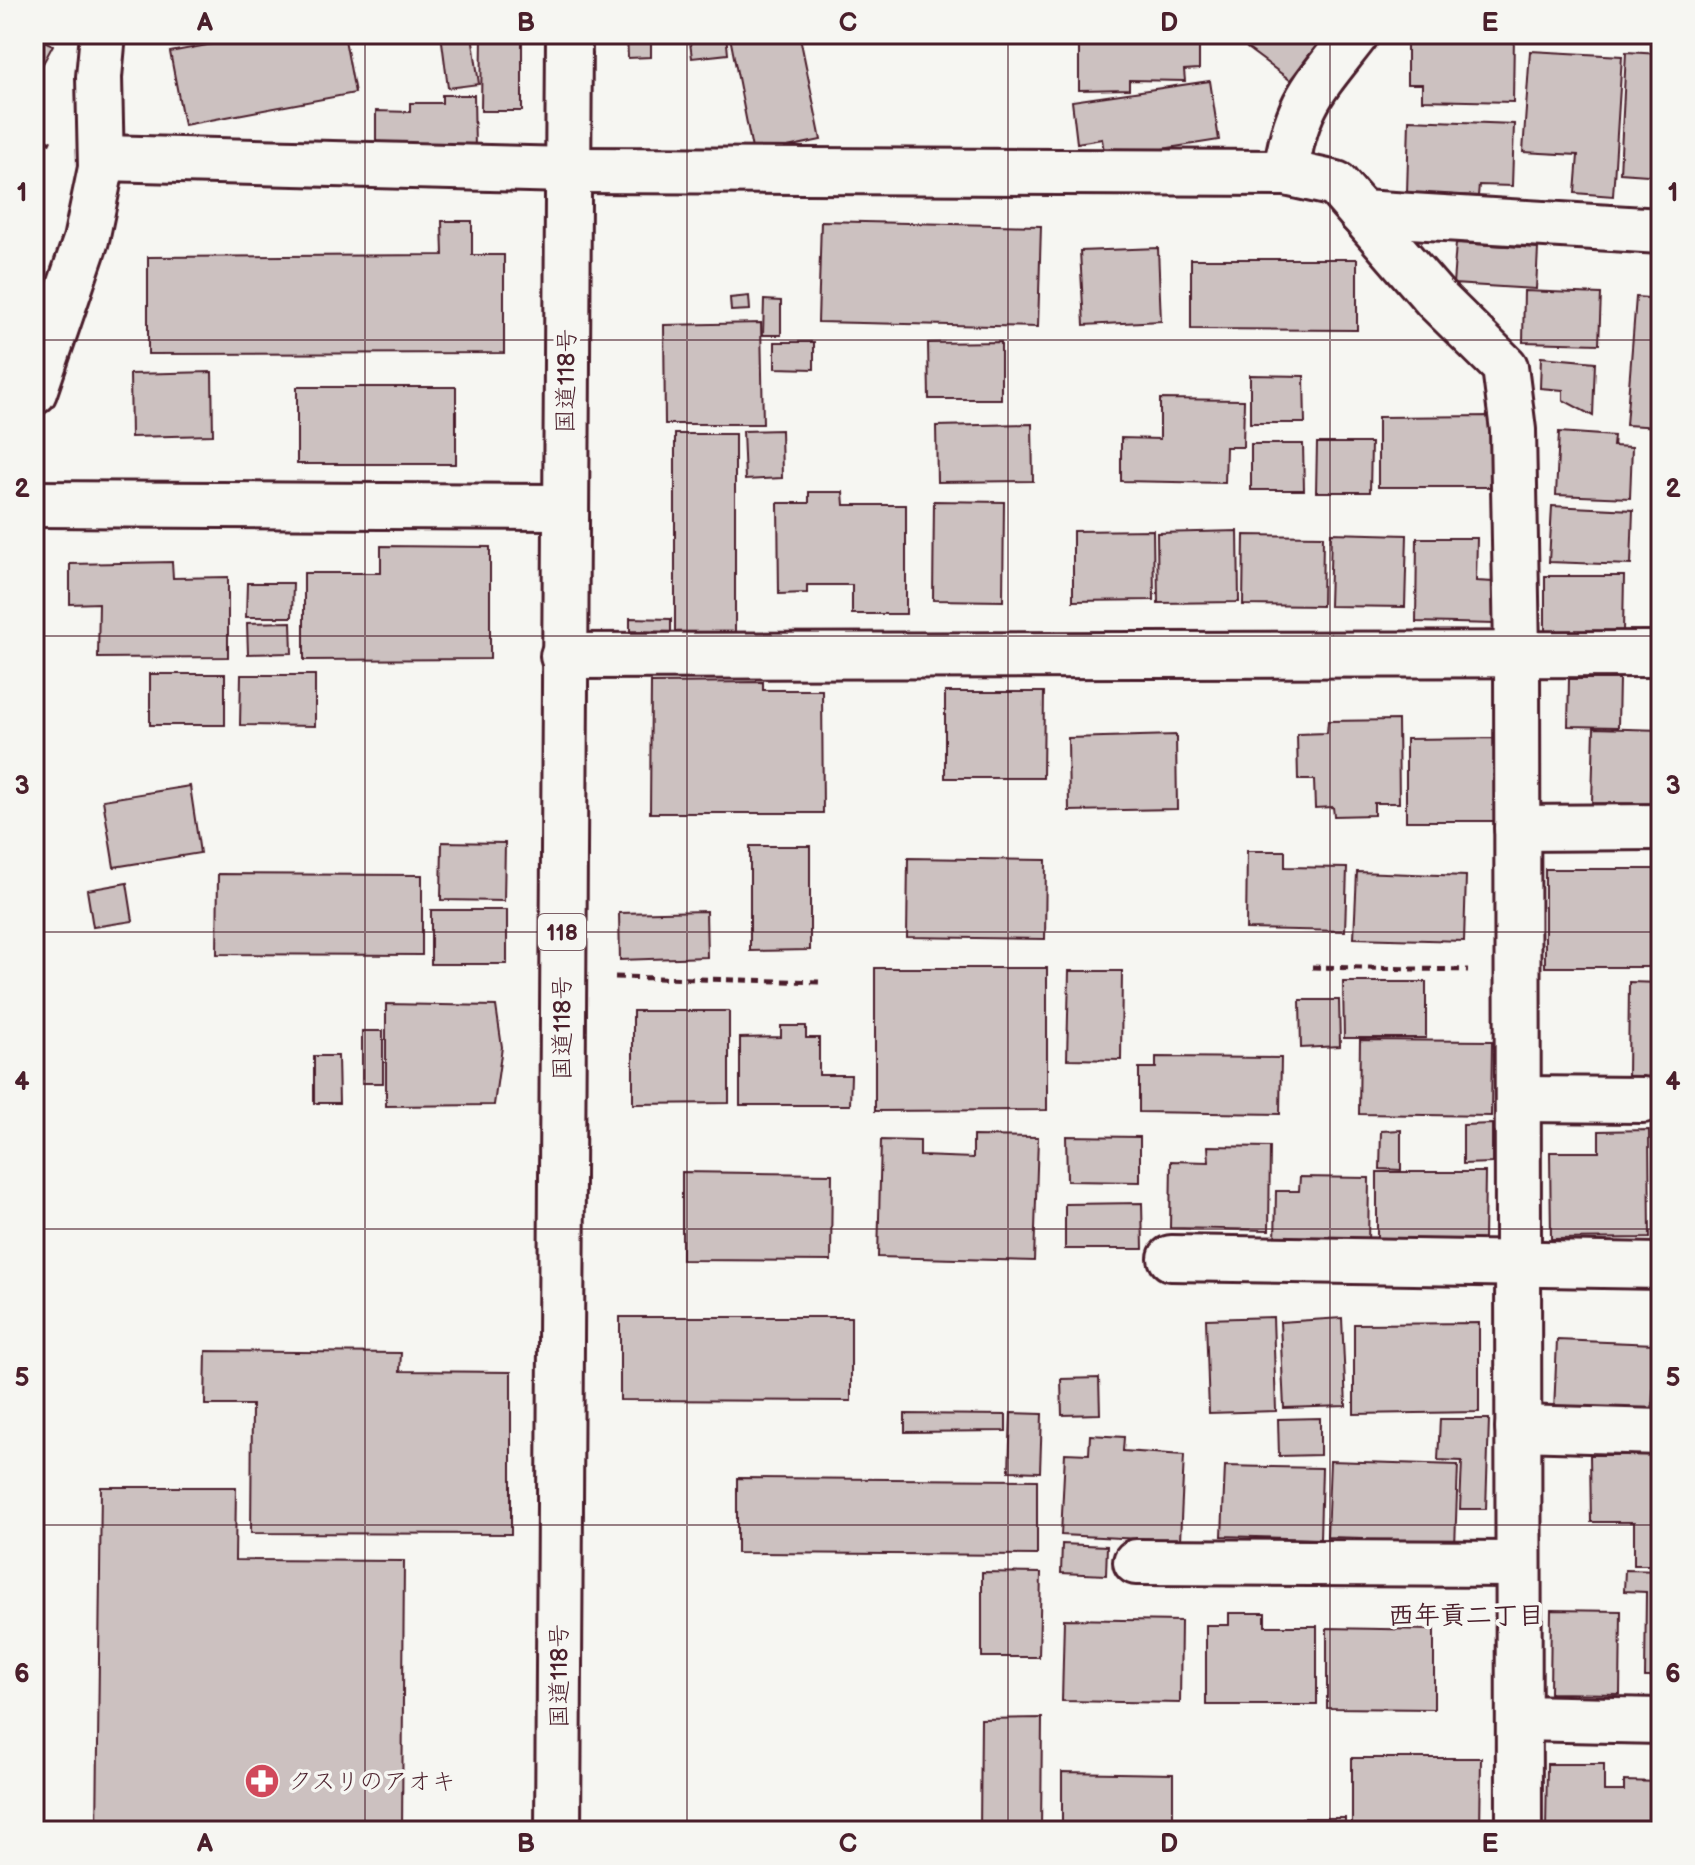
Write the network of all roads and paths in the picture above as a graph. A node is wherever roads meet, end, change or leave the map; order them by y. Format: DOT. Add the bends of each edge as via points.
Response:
graph roads {
  1 [pos="103,34"];
  2 [pos="569,34"];
  3 [pos="1356,34"];
  4 [pos="103,158"];
  5 [pos="568,170"];
  6 [pos="1286,173"];
  7 [pos="1361,213"];
  8 [pos="1661,231"];
  9 [pos="34,392"];
  10 [pos="34,504"];
  11 [pos="564,507"];
  12 [pos="1517,652"];
  13 [pos="1661,654"];
  14 [pos="563,656"];
  15 [pos="1661,827"];
  16 [pos="1517,828"];
  17 [pos="1312,967"];
  18 [pos="1517,970"];
  19 [pos="562,975"];
  20 [pos="823,982"];
  21 [pos="1518,1099"];
  22 [pos="1643,1100"];
  23 [pos="1171,1258"];
  24 [pos="1518,1265"];
  25 [pos="1661,1266"];
  26 [pos="1518,1428"];
  27 [pos="1661,1432"];
  28 [pos="1136,1562"];
  29 [pos="1518,1564"];
  30 [pos="1519,1718"];
  31 [pos="1661,1721"];
  32 [pos="558,1831"];
  33 [pos="1519,1831"];
  1 -- 4 [label="main road"];
  2 -- 5 [label="main road, 国道118号 / 118"];
  3 -- 6 [label="main road" via="1303,103"];
  4 -- 5 [label="main road"];
  4 -- 9 [label="main road" via="86,240"];
  5 -- 6 [label="main road"];
  5 -- 11 [label="main road, 国道118号 / 118"];
  6 -- 7 [label="main road" via="1336,184"];
  7 -- 8 [label="main road"];
  7 -- 12 [label="main road" via="1505,367 1513,430"];
  10 -- 11 [label="main road"];
  11 -- 14 [label="main road, 国道118号 / 118"];
  12 -- 13 [label="main road"];
  12 -- 14 [label="main road"];
  12 -- 16 [label="main road"];
  14 -- 19 [label="main road, 国道118号 / 118"];
  15 -- 16 [label="main road"];
  16 -- 18 [label="main road"];
  17 -- 18 [label="path"];
  18 -- 21 [label="main road"];
  19 -- 20 [label="path"];
  19 -- 32 [label="main road, 国道118号 / 118"];
  21 -- 22 [label="main road"];
  21 -- 24 [label="main road"];
  23 -- 24 [label="main road"];
  24 -- 25 [label="main road"];
  24 -- 26 [label="main road"];
  26 -- 27 [label="main road"];
  26 -- 29 [label="main road"];
  28 -- 29 [label="main road"];
  29 -- 30 [label="main road"];
  30 -- 31 [label="main road"];
  30 -- 33 [label="main road"];
}
